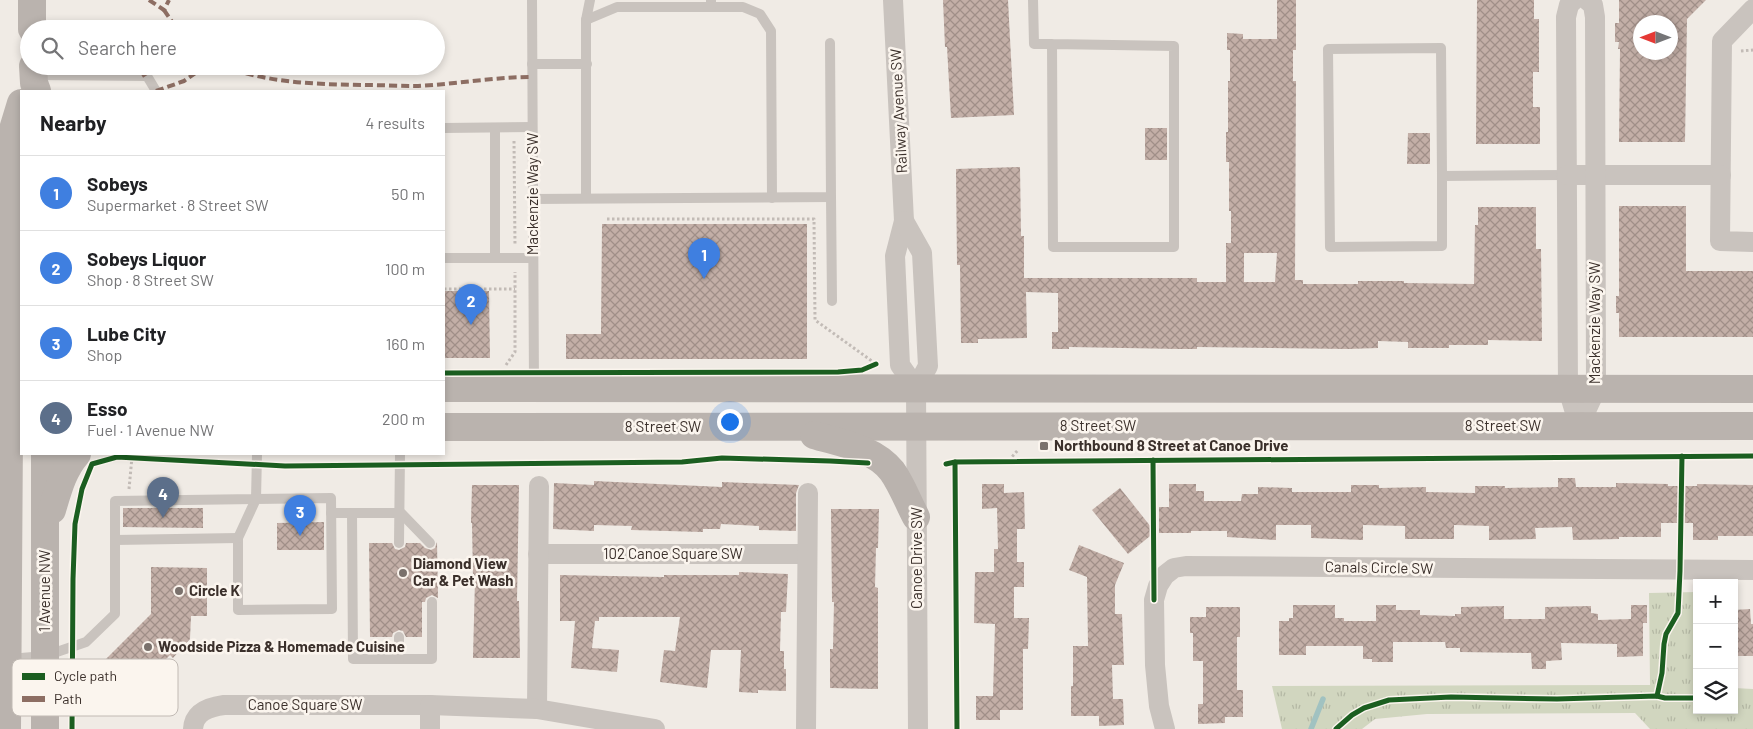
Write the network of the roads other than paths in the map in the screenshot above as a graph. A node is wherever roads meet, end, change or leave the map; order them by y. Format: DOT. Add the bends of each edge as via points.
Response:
graph roads {
  1 [pos="32,0"];
  2 [pos="532,0"];
  3 [pos="590,0"];
  4 [pos="893,0"];
  5 [pos="1033,0"];
  6 [pos="1574,0"];
  7 [pos="1587,0"];
  8 [pos="711,4"];
  9 [pos="1753,10"];
  10 [pos="32,20"];
  11 [pos="586,20"];
  12 [pos="830,43"];
  13 [pos="1052,44"];
  14 [pos="532,64"];
  15 [pos="587,64"];
  16 [pos="147,76"];
  17 [pos="31,85"];
  18 [pos="155,90"];
  19 [pos="20,107"];
  20 [pos="532,127"];
  21 [pos="445,128"];
  22 [pos="495,128"];
  23 [pos="6,136"];
  24 [pos="1567,174"];
  25 [pos="1595,175"];
  26 [pos="1721,175"];
  27 [pos="1442,176"];
  28 [pos="586,198"];
  29 [pos="772,198"];
  30 [pos="831,198"];
  31 [pos="533,199"];
  32 [pos="904,222"];
  33 [pos="1753,242"];
  34 [pos="445,258"];
  35 [pos="495,258"];
  36 [pos="533,258"];
  37 [pos="832,300"];
  38 [pos="10,388"];
  39 [pos="445,388"];
  40 [pos="534,388"];
  41 [pos="916,388"];
  42 [pos="1568,389"];
  43 [pos="1596,389"];
  44 [pos="1753,389"];
  45 [pos="916,426"];
  46 [pos="1579,426"];
  47 [pos="1753,426"];
  48 [pos="445,427"];
  49 [pos="10,428"];
  50 [pos="792,428"];
  51 [pos="45,455"];
  52 [pos="76,455"];
  53 [pos="257,455"];
  54 [pos="400,455"];
  55 [pos="538,486"];
  56 [pos="808,493"];
  57 [pos="0,496"];
  58 [pos="256,499"];
  59 [pos="331,513"];
  60 [pos="352,513"];
  61 [pos="401,513"];
  62 [pos="916,517"];
  63 [pos="45,533"];
  64 [pos="238,538"];
  65 [pos="8,540"];
  66 [pos="115,540"];
  67 [pos="399,543"];
  68 [pos="430,543"];
  69 [pos="538,554"];
  70 [pos="807,554"];
  71 [pos="1753,570"];
  72 [pos="432,602"];
  73 [pos="399,637"];
  74 [pos="45,656"];
  75 [pos="8,659"];
  76 [pos="399,659"];
  77 [pos="430,705"];
  78 [pos="537,709"];
  79 [pos="45,716"];
  80 [pos="8,729"];
  81 [pos="45,729"];
  82 [pos="193,729"];
  83 [pos="430,729"];
  84 [pos="655,729"];
  85 [pos="806,729"];
  86 [pos="918,729"];
  87 [pos="1165,729"];
  1 -- 10 [label="main road"];
  2 -- 14 [label="lane, Mackenzie Way SW"];
  3 -- 11 [label="lane"];
  4 -- 32 [label="street, Railway Avenue SW"];
  5 -- 13 [label="lane" via="1034,44"];
  6 -- 24 [label="street, Mackenzie Way SW" via="1566,16"];
  7 -- 25 [label="street, Mackenzie Way SW" via="1593,5 1595,17"];
  8 -- 11 [label="lane" via="617,7"];
  8 -- 29 [label="lane" via="743,7 760,14 771,31"];
  9 -- 26 [label="street" via="1722,41"];
  11 -- 15 [label="lane"];
  12 -- 30 [label="lane"];
  13 -- 13 [label="lane" via="1174,46 1174,247 1053,247"];
  14 -- 15 [label="lane"];
  14 -- 20 [label="lane, Mackenzie Way SW"];
  15 -- 28 [label="lane"];
  16 -- 17 [label="lane"];
  16 -- 18 [label="lane"];
  19 -- 23 [label="main road"];
  20 -- 22 [label="lane"];
  20 -- 31 [label="lane, Mackenzie Way SW"];
  21 -- 22 [label="lane"];
  22 -- 35 [label="lane"];
  23 -- 38 [label="main road"];
  24 -- 25 [label="street"];
  24 -- 27 [label="lane"];
  24 -- 42 [label="street, Mackenzie Way SW"];
  25 -- 26 [label="street"];
  25 -- 43 [label="street, Mackenzie Way SW"];
  26 -- 33 [label="street" via="1720,242"];
  27 -- 27 [label="lane" via="1442,246 1330,247 1328,49 1441,48"];
  28 -- 29 [label="lane"];
  28 -- 31 [label="lane"];
  29 -- 30 [label="lane"];
  30 -- 37 [label="lane"];
  31 -- 36 [label="lane, Mackenzie Way SW"];
  32 -- 41 [label="street, Railway Avenue SW" via="895,256 900,365"];
  32 -- 41 [label="street, Railway Avenue SW" via="922,253 928,366"];
  34 -- 35 [label="lane"];
  35 -- 36 [label="lane"];
  36 -- 40 [label="lane, Mackenzie Way SW"];
  38 -- 49 [label="main road"];
  39 -- 40 [label="main road"];
  40 -- 41 [label="main road"];
  41 -- 42 [label="main road"];
  41 -- 45 [label="street, Canoe Drive SW"];
  42 -- 43 [label="main road"];
  42 -- 46 [label="street, Mackenzie Way SW"];
  43 -- 44 [label="main road"];
  43 -- 46 [label="street, Mackenzie Way SW"];
  45 -- 46 [label="main road, 8 Street SW"];
  45 -- 50 [label="main road, 8 Street SW"];
  45 -- 62 [label="street, Canoe Drive SW"];
  46 -- 47 [label="main road, 8 Street SW"];
  48 -- 50 [label="main road, 8 Street SW"];
  49 -- 65 [label="main road"];
  50 -- 62 [label="main road" via="868,452 879,459 892,471"];
  51 -- 63 [label="main road, 1 Avenue NW"];
  52 -- 63 [label="main road" via="61,481"];
  53 -- 58 [label="lane"];
  54 -- 61 [label="lane"];
  55 -- 69 [label="street"];
  56 -- 70 [label="street"];
  57 -- 65 [label="main road"];
  58 -- 59 [label="lane" via="331,498"];
  58 -- 64 [label="lane"];
  58 -- 66 [label="lane" via="115,501"];
  59 -- 60 [label="lane"];
  59 -- 64 [label="lane" via="332,609 238,610"];
  60 -- 61 [label="lane"];
  60 -- 76 [label="lane" via="353,659"];
  61 -- 67 [label="lane"];
  61 -- 68 [label="lane"];
  62 -- 86 [label="street, Canoe Drive SW"];
  63 -- 74 [label="main road, 1 Avenue NW"];
  64 -- 66 [label="lane"];
  65 -- 75 [label="main road"];
  66 -- 74 [label="lane" via="115,614 86,642"];
  69 -- 70 [label="street, 102 Canoe Square SW"];
  69 -- 78 [label="street"];
  70 -- 85 [label="street"];
  71 -- 87 [label="street, Canals Circle SW" via="1174,568 1164,575 1154,600 1155,665"];
  72 -- 76 [label="lane" via="432,659"];
  73 -- 76 [label="lane"];
  74 -- 75 [label="lane"];
  75 -- 80 [label="main road"];
  77 -- 78 [label="street, Canoe Square SW"];
  77 -- 82 [label="street, Canoe Square SW" via="224,705 210,707 200,713"];
  77 -- 83 [label="street"];
  78 -- 84 [label="street, Canoe Square SW"];
  79 -- 81 [label="main road, 1 Avenue NW"];
}
